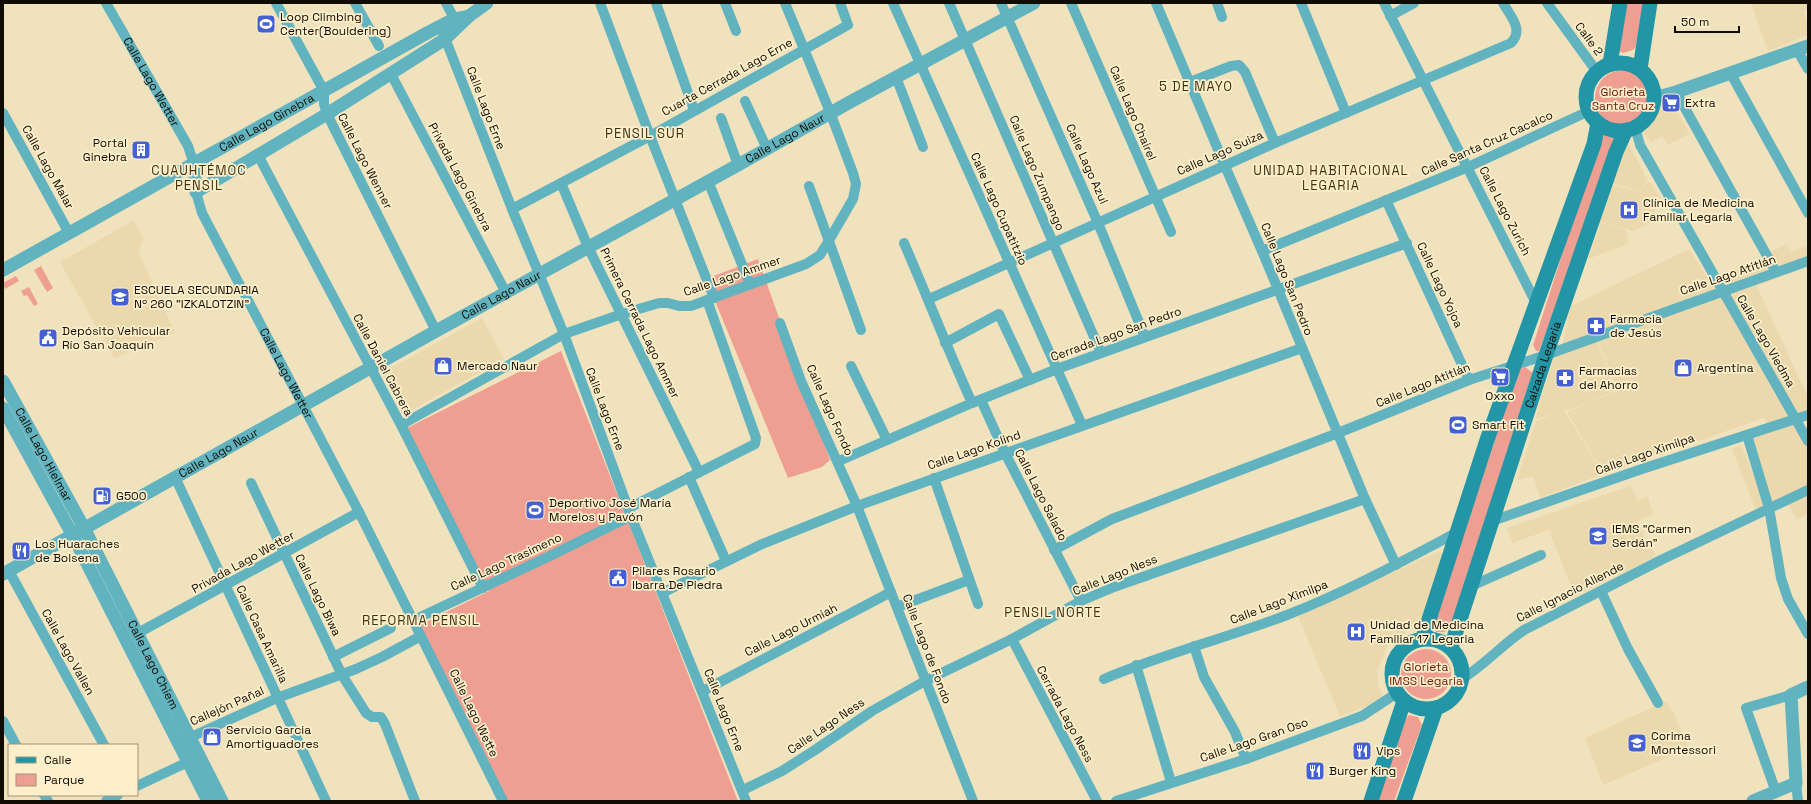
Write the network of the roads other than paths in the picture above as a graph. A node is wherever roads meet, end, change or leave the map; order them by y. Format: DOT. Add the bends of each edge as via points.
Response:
graph roads {
  1 [pos="106,3"];
  2 [pos="276,3"];
  3 [pos="355,3"];
  4 [pos="446,3"];
  5 [pos="487,3"];
  6 [pos="600,3"];
  7 [pos="656,3"];
  8 [pos="725,3"];
  9 [pos="786,3"];
  10 [pos="840,3"];
  11 [pos="893,3"];
  12 [pos="949,3"];
  13 [pos="1001,3"];
  14 [pos="1034,3"];
  15 [pos="1071,3"];
  16 [pos="1156,3"];
  17 [pos="1217,3"];
  18 [pos="1301,3"];
  19 [pos="1384,3"];
  20 [pos="1414,3"];
  21 [pos="1504,3"];
  22 [pos="1546,3"];
  23 [pos="1620,3"];
  24 [pos="1650,3"];
  25 [pos="1390,16"];
  26 [pos="1008,17"];
  27 [pos="1222,17"];
  28 [pos="456,23"];
  29 [pos="440,26"];
  30 [pos="736,31"];
  31 [pos="446,39"];
  32 [pos="965,40"];
  33 [pos="380,46"];
  34 [pos="804,48"];
  35 [pos="1803,48"];
  36 [pos="920,64"];
  37 [pos="1604,68"];
  38 [pos="1640,69"];
  39 [pos="1808,69"];
  40 [pos="391,74"];
  41 [pos="1731,74"];
  42 [pos="896,77"];
  43 [pos="1422,80"];
  44 [pos="1190,82"];
  45 [pos="324,91"];
  46 [pos="1661,93"];
  47 [pos="744,101"];
  48 [pos="694,110"];
  49 [pos="830,112"];
  50 [pos="3,113"];
  51 [pos="1346,113"];
  52 [pos="327,114"];
  53 [pos="1593,117"];
  54 [pos="721,118"];
  55 [pos="1630,128"];
  56 [pos="650,136"];
  57 [pos="1275,143"];
  58 [pos="924,147"];
  59 [pos="767,149"];
  60 [pos="258,155"];
  61 [pos="194,164"];
  62 [pos="738,165"];
  63 [pos="1225,166"];
  64 [pos="1468,167"];
  65 [pos="708,181"];
  66 [pos="561,183"];
  67 [pos="809,186"];
  68 [pos="196,192"];
  69 [pos="1155,197"];
  70 [pos="675,199"];
  71 [pos="1386,200"];
  72 [pos="512,208"];
  73 [pos="1808,213"];
  74 [pos="1098,223"];
  75 [pos="1171,232"];
  76 [pos="69,233"];
  77 [pos="828,242"];
  78 [pos="904,243"];
  79 [pos="1054,243"];
  80 [pos="1407,243"];
  81 [pos="588,247"];
  82 [pos="1262,251"];
  83 [pos="1808,261"];
  84 [pos="1008,262"];
  85 [pos="3,270"];
  86 [pos="1776,272"];
  87 [pos="539,275"];
  88 [pos="750,284"];
  89 [pos="1277,289"];
  90 [pos="1722,291"];
  91 [pos="506,293"];
  92 [pos="710,299"];
  93 [pos="929,299"];
  94 [pos="1536,302"];
  95 [pos="622,314"];
  96 [pos="780,323"];
  97 [pos="861,330"];
  98 [pos="436,331"];
  99 [pos="564,334"];
  100 [pos="1145,337"];
  101 [pos="945,343"];
  102 [pos="1302,348"];
  103 [pos="1101,353"];
  104 [pos="1546,355"];
  105 [pos="1514,365"];
  106 [pos="851,366"];
  107 [pos="370,368"];
  108 [pos="1057,369"];
  109 [pos="3,380"];
  110 [pos="1030,380"];
  111 [pos="1469,380"];
  112 [pos="976,401"];
  113 [pos="304,406"];
  114 [pos="3,408"];
  115 [pos="1808,415"];
  116 [pos="1796,419"];
  117 [pos="401,425"];
  118 [pos="1082,425"];
  119 [pos="1338,433"];
  120 [pos="1747,435"];
  121 [pos="887,440"];
  122 [pos="1808,441"];
  123 [pos="1005,453"];
  124 [pos="838,462"];
  125 [pos="699,472"];
  126 [pos="175,477"];
  127 [pos="689,477"];
  128 [pos="934,478"];
  129 [pos="251,483"];
  130 [pos="1808,490"];
  131 [pos="1365,499"];
  132 [pos="857,506"];
  133 [pos="1769,508"];
  134 [pos="359,512"];
  135 [pos="630,512"];
  136 [pos="1492,520"];
  137 [pos="84,528"];
  138 [pos="1456,533"];
  139 [pos="72,534"];
  140 [pos="1054,550"];
  141 [pos="284,554"];
  142 [pos="1542,554"];
  143 [pos="726,561"];
  144 [pos="1396,565"];
  145 [pos="6,573"];
  146 [pos="969,580"];
  147 [pos="225,587"];
  148 [pos="1469,587"];
  149 [pos="483,588"];
  150 [pos="1601,591"];
  151 [pos="891,592"];
  152 [pos="662,593"];
  153 [pos="1081,601"];
  154 [pos="978,604"];
  155 [pos="897,607"];
  156 [pos="414,620"];
  157 [pos="390,628"];
  158 [pos="138,633"];
  159 [pos="1808,634"];
  160 [pos="421,636"];
  161 [pos="1423,638"];
  162 [pos="1012,639"];
  163 [pos="1194,646"];
  164 [pos="1451,647"];
  165 [pos="333,657"];
  166 [pos="1136,665"];
  167 [pos="342,675"];
  168 [pos="1104,679"];
  169 [pos="1462,679"];
  170 [pos="925,681"];
  171 [pos="1808,687"];
  172 [pos="703,691"];
  173 [pos="1791,695"];
  174 [pos="1400,697"];
  175 [pos="277,698"];
  176 [pos="1658,703"];
  177 [pos="1436,708"];
  178 [pos="3,721"];
  179 [pos="191,737"];
  180 [pos="15,744"];
  181 [pos="103,744"];
  182 [pos="1246,759"];
  183 [pos="188,762"];
  184 [pos="1171,782"];
  185 [pos="1796,783"];
  186 [pos="138,786"];
  187 [pos="743,790"];
  188 [pos="1776,792"];
  189 [pos="116,796"];
  190 [pos="106,801"];
  191 [pos="208,801"];
  192 [pos="222,801"];
  193 [pos="326,801"];
  194 [pos="415,801"];
  195 [pos="503,801"];
  196 [pos="746,801"];
  197 [pos="973,801"];
  198 [pos="1097,801"];
  199 [pos="1116,801"];
  200 [pos="1371,801"];
  201 [pos="1404,801"];
  202 [pos="1753,801"];
  203 [pos="1798,801"];
  1 -- 61 [label="street, Calle Lago Wetter" via="188,146"];
  2 -- 45 [label="street, Calle Lago Wenner"];
  3 -- 33 [label="street"];
  4 -- 28 [label="street"];
  5 -- 28 [label="street, Calle Lago Ginebra"];
  6 -- 56 [label="street"];
  7 -- 48 [label="street"];
  8 -- 30 [label="street"];
  9 -- 34 [label="street"];
  10 -- 34 [label="street, Cuarta Cerrada Lago Erne" via="848,25"];
  11 -- 36 [label="street, Calle Lago Cupatitzio"];
  12 -- 32 [label="street, Calle Lago Zumpango"];
  13 -- 26 [label="street, Calle Lago Azul"];
  14 -- 26 [label="street, Calle Lago Naur"];
  15 -- 69 [label="street, Calle Lago Chairel"];
  16 -- 44 [label="street, Calle Lago San Pedro"];
  17 -- 27 [label="street"];
  18 -- 51 [label="street"];
  19 -- 25 [label="street, Calle Lago Zurich"];
  20 -- 25 [label="street"];
  21 -- 43 [label="street, Calle Lago Suiza" via="1517,30 1516,37 1511,43"];
  22 -- 37 [label="street, Calle 2"];
  23 -- 37 [label="main road"];
  24 -- 38 [label="main road"];
  25 -- 43 [label="street, Calle Lago Zurich"];
  26 -- 32 [label="street, Calle Lago Naur"];
  26 -- 74 [label="street, Calle Lago Azul"];
  28 -- 29 [label="street, Calle Lago Ginebra"];
  28 -- 31 [label="street, Calle Lago Ginebra"];
  29 -- 31 [label="street, Calle Lago Erne"];
  29 -- 45 [label="street, Calle Lago Ginebra"];
  31 -- 40 [label="street, Calle Lago Ginebra"];
  31 -- 72 [label="street, Calle Lago Erne"];
  32 -- 36 [label="street, Calle Lago Naur"];
  32 -- 79 [label="street, Calle Lago Zumpango"];
  34 -- 48 [label="street, Cuarta Cerrada Lago Erne"];
  34 -- 49 [label="street"];
  35 -- 39 [label="street"];
  35 -- 41 [label="street"];
  36 -- 42 [label="street, Calle Lago Naur"];
  36 -- 84 [label="street, Calle Lago Cupatitzio"];
  37 -- 38 [label="main road" via="1625,63"];
  37 -- 53 [label="main road" via="1590,80 1587,90 1586,101"];
  38 -- 46 [label="main road"];
  40 -- 52 [label="street, Calle Lago Ginebra"];
  40 -- 91 [label="street, Privada Lago Ginebra"];
  41 -- 46 [label="street"];
  41 -- 73 [label="street"];
  42 -- 49 [label="street, Calle Lago Naur"];
  42 -- 58 [label="street"];
  43 -- 51 [label="street, Calle Lago Suiza"];
  43 -- 64 [label="street, Calle Lago Zurich"];
  44 -- 57 [label="street" via="1239,65 1245,72"];
  44 -- 63 [label="street, Calle Lago San Pedro"];
  45 -- 52 [label="street, Calle Lago Wenner"];
  45 -- 61 [label="street, Calle Lago Ginebra"];
  46 -- 55 [label="main road" via="1648,115"];
  46 -- 86 [label="street"];
  47 -- 59 [label="street"];
  48 -- 56 [label="street, Cuarta Cerrada Lago Erne"];
  49 -- 59 [label="street, Calle Lago Naur"];
  49 -- 77 [label="street, Calle Lago Ammer" via="853,173 856,192"];
  50 -- 76 [label="street, Calle Lago Malar"];
  51 -- 57 [label="street, Calle Lago Suiza"];
  52 -- 60 [label="street, Calle Lago Ginebra"];
  52 -- 98 [label="street, Calle Lago Wenner"];
  53 -- 55 [label="main road" via="1611,129"];
  53 -- 64 [label="street, Calle Santa Cruz Cacalco"];
  53 -- 94 [label="main road" via="1594,144"];
  54 -- 62 [label="street"];
  55 -- 90 [label="street, Calle Lago Viedma"];
  55 -- 104 [label="main road, Calzada Legaria" via="1616,152"];
  56 -- 66 [label="street, Cuarta Cerrada Lago Erne"];
  56 -- 70 [label="street"];
  57 -- 63 [label="street, Calle Lago Suiza"];
  59 -- 62 [label="street, Calle Lago Naur"];
  60 -- 68 [label="street, Calle Lago Ginebra"];
  60 -- 107 [label="street, Calle Daniel Cabrera"];
  61 -- 68 [label="street, Calle Lago Wetter"];
  61 -- 76 [label="street, Calle Lago Ginebra"];
  62 -- 65 [label="street, Calle Lago Naur"];
  63 -- 69 [label="street, Calle Lago Suiza"];
  63 -- 82 [label="street, Calle Lago San Pedro"];
  64 -- 71 [label="street, Calle Santa Cruz Cacalco"];
  64 -- 94 [label="street, Calle Lago Zurich"];
  65 -- 70 [label="street, Calle Lago Naur"];
  65 -- 88 [label="street"];
  66 -- 72 [label="street, Cuarta Cerrada Lago Erne"];
  66 -- 81 [label="street, Primera Cerrada Lago Ammer"];
  67 -- 77 [label="street"];
  68 -- 113 [label="street, Calle Lago Wetter" via="202,212"];
  69 -- 74 [label="street, Calle Lago Suiza"];
  69 -- 75 [label="street, Calle Lago Chairel"];
  70 -- 81 [label="street, Calle Lago Naur"];
  70 -- 92 [label="street"];
  71 -- 80 [label="street, Calle Lago Yojoa"];
  71 -- 82 [label="street, Calle Santa Cruz Cacalco"];
  72 -- 87 [label="street, Calle Lago Erne"];
  74 -- 79 [label="street, Calle Lago Suiza"];
  74 -- 100 [label="street, Calle Lago Azul"];
  76 -- 85 [label="street, Calle Lago Ginebra"];
  77 -- 88 [label="street, Calle Lago Ammer" via="820,256 814,260"];
  77 -- 97 [label="street"];
  78 -- 93 [label="street, Calle Lago Salado"];
  79 -- 84 [label="street, Calle Lago Suiza"];
  79 -- 103 [label="street, Calle Lago Zumpango"];
  80 -- 89 [label="street, Cerrada Lago San Pedro"];
  80 -- 111 [label="street, Calle Lago Yojoa"];
  81 -- 87 [label="street, Calle Lago Naur"];
  81 -- 95 [label="street, Primera Cerrada Lago Ammer"];
  82 -- 89 [label="street, Calle Lago San Pedro"];
  83 -- 86 [label="street, Calle Lago Atitlán"];
  84 -- 93 [label="street, Calle Lago Suiza"];
  84 -- 108 [label="street, Calle Lago Cupatitzio"];
  86 -- 90 [label="street, Calle Lago Atitlán"];
  87 -- 91 [label="street, Calle Lago Naur"];
  87 -- 99 [label="street, Calle Lago Erne"];
  88 -- 92 [label="street, Calle Lago Ammer"];
  89 -- 100 [label="street, Cerrada Lago San Pedro"];
  89 -- 102 [label="street, Calle Lago San Pedro"];
  90 -- 104 [label="street, Calle Lago Atitlán"];
  90 -- 116 [label="street, Calle Lago Viedma"];
  91 -- 98 [label="street, Calle Lago Naur"];
  92 -- 95 [label="street, Calle Lago Ammer" via="685,307 659,303"];
  92 -- 125 [label="street, Calle Lago Trasimeno" via="756,442"];
  93 -- 101 [label="street, Calle Lago Salado"];
  94 -- 105 [label="main road"];
  95 -- 99 [label="street, Calle Lago Ammer"];
  95 -- 125 [label="street, Primera Cerrada Lago Ammer"];
  96 -- 124 [label="street, Calle Lago Fondo" via="801,381"];
  98 -- 107 [label="street, Calle Lago Naur"];
  99 -- 117 [label="street, Calle Lago Ammer"];
  99 -- 135 [label="street, Calle Lago Erne"];
  100 -- 103 [label="street, Cerrada Lago San Pedro"];
  101 -- 110 [label="street" via="999,314"];
  101 -- 112 [label="street, Calle Lago Salado"];
  102 -- 118 [label="street, Calle Lago Kolind"];
  102 -- 119 [label="street, Calle Lago San Pedro"];
  103 -- 108 [label="street, Cerrada Lago San Pedro"];
  104 -- 105 [label="street, Calle Lago Atitlán"];
  104 -- 136 [label="main road, Calzada Legaria"];
  105 -- 111 [label="street, Calle Lago Atitlán"];
  105 -- 138 [label="main road"];
  106 -- 121 [label="street"];
  107 -- 113 [label="street, Calle Lago Naur"];
  107 -- 117 [label="street, Calle Daniel Cabrera"];
  108 -- 110 [label="street, Cerrada Lago San Pedro"];
  108 -- 118 [label="street, Calle Lago Cupatitzio"];
  109 -- 137 [label="street, Calle Lago Hielmar"];
  110 -- 112 [label="street, Cerrada Lago San Pedro"];
  111 -- 119 [label="street, Calle Lago Atitlán"];
  112 -- 121 [label="street, Cerrada Lago San Pedro"];
  112 -- 123 [label="street, Calle Lago Salado"];
  113 -- 126 [label="street, Calle Lago Naur"];
  113 -- 134 [label="street, Calle Lago Wetter"];
  114 -- 139 [label="street, Calle Lago Hielmar"];
  115 -- 116 [label="street, Calle Lago Ximilpa"];
  116 -- 120 [label="street, Calle Lago Ximilpa"];
  116 -- 122 [label="street, Calle Lago Viedma"];
  117 -- 149 [label="street, Calle Daniel Cabrera"];
  118 -- 123 [label="street, Calle Lago Kolind"];
  119 -- 131 [label="street, Calle Lago San Pedro"];
  119 -- 140 [label="street, Calle Lago Atitlán" via="1112,519"];
  120 -- 133 [label="street"];
  120 -- 136 [label="street, Calle Lago Ximilpa"];
  121 -- 124 [label="street, Cerrada Lago San Pedro"];
  123 -- 128 [label="street, Calle Lago Kolind"];
  123 -- 140 [label="street, Calle Lago Salado"];
  124 -- 132 [label="street, Calle Lago Fondo"];
  125 -- 127 [label="street, Calle Lago Trasimeno"];
  126 -- 137 [label="street, Calle Lago Naur"];
  126 -- 147 [label="street, Calle Casa Amarilla"];
  127 -- 135 [label="street, Calle Lago Trasimeno"];
  127 -- 143 [label="street"];
  128 -- 132 [label="street, Calle Lago Kolind"];
  128 -- 146 [label="street"];
  129 -- 141 [label="street, Calle Lago Biwa"];
  130 -- 133 [label="street, Calle Ignacio Allende"];
  131 -- 144 [label="street, Calle Lago San Pedro"];
  131 -- 153 [label="street, Calle Lago Ness" via="1114,587"];
  132 -- 143 [label="street, Calle Lago Kolind"];
  132 -- 151 [label="street, Calle Lago de Fondo"];
  133 -- 150 [label="street, Calle Ignacio Allende"];
  133 -- 159 [label="street" via="1781,578 1788,598"];
  134 -- 141 [label="street, Privada Lago Wetter"];
  134 -- 156 [label="street, Calle Lago Wetter"];
  135 -- 149 [label="street, Calle Lago Trasimeno"];
  135 -- 152 [label="street, Calle Lago Erne"];
  136 -- 148 [label="main road, Calzada Legaria"];
  137 -- 139 [label="street, Calle Lago Naur"];
  137 -- 158 [label="street, Calle Lago Chiem"];
  138 -- 144 [label="street, Calle Lago Ximilpa"];
  138 -- 161 [label="main road"];
  139 -- 145 [label="street, Calle Lago Naur"];
  139 -- 183 [label="street, Calle Lago Chiem"];
  140 -- 153 [label="street, Calle Lago Salado"];
  141 -- 147 [label="street, Privada Lago Wetter"];
  141 -- 165 [label="street, Calle Lago Biwa"];
  142 -- 148 [label="street"];
  143 -- 152 [label="street, Calle Lago Kolind"];
  144 -- 163 [label="street, Calle Lago Ximilpa" via="1287,615"];
  145 -- 181 [label="street, Calle Lago Vallen"];
  146 -- 154 [label="street"];
  146 -- 155 [label="street"];
  147 -- 158 [label="street, Privada Lago Wetter"];
  147 -- 175 [label="street, Calle Casa Amarilla"];
  148 -- 164 [label="main road, Calzada Legaria"];
  149 -- 156 [label="street, Calle Lago Trasimeno"];
  150 -- 169 [label="street, Calle Ignacio Allende" via="1524,630 1478,669"];
  150 -- 176 [label="street" via="1628,649"];
  151 -- 155 [label="street, Calle Lago de Fondo"];
  151 -- 172 [label="street, Calle Lago Urmiah"];
  152 -- 172 [label="street, Calle Lago Erne"];
  153 -- 162 [label="street, Calle Lago Ness"];
  155 -- 170 [label="street, Calle Lago de Fondo"];
  156 -- 160 [label="street, Calle Lago Wetter"];
  157 -- 165 [label="street"];
  158 -- 179 [label="street, Calle Lago Chiem"];
  160 -- 167 [label="street" via="382,658"];
  160 -- 195 [label="street, Calle Lago Wette"];
  161 -- 164 [label="main road" via="1438,640"];
  161 -- 174 [label="main road" via="1404,646 1393,664 1393,684"];
  162 -- 170 [label="street, Calle Lago Ness"];
  162 -- 198 [label="street, Cerrada Lago Ness"];
  163 -- 166 [label="street, Calle Lago Ximilpa"];
  163 -- 182 [label="street" via="1204,678 1235,732"];
  164 -- 169 [label="main road" via="1458,656"];
  165 -- 167 [label="street, Calle Lago Biwa"];
  166 -- 168 [label="street, Calle Lago Ximilpa"];
  166 -- 184 [label="street"];
  167 -- 175 [label="street, Callejón Pañal"];
  167 -- 194 [label="street, Calle Lago Biwa" via="366,713 381,718 385,724"];
  169 -- 177 [label="main road" via="1453,697 1446,704"];
  170 -- 187 [label="street, Calle Lago Ness" via="872,710 782,770"];
  170 -- 197 [label="street, Calle Lago de Fondo"];
  171 -- 173 [label="street"];
  172 -- 187 [label="street, Calle Lago Erne"];
  173 -- 185 [label="street"];
  173 -- 188 [label="street" via="1746,708"];
  174 -- 177 [label="main road" via="1409,705 1422,709"];
  174 -- 182 [label="street, Calle Lago Gran Oso" via="1362,716"];
  174 -- 200 [label="main road"];
  175 -- 179 [label="street, Callejón Pañal"];
  175 -- 193 [label="street, Calle Casa Amarilla"];
  177 -- 201 [label="main road"];
  178 -- 180 [label="street"];
  179 -- 192 [label="street, Calle Lago Chiem"];
  182 -- 184 [label="street, Calle Lago Gran Oso"];
  183 -- 186 [label="street"];
  183 -- 191 [label="street, Calle Lago Chiem"];
  184 -- 199 [label="street, Calle Lago Gran Oso"];
  185 -- 188 [label="street"];
  185 -- 203 [label="street"];
  187 -- 196 [label="street, Calle Lago Erne"];
  188 -- 202 [label="street"];
  189 -- 190 [label="street"];
}
